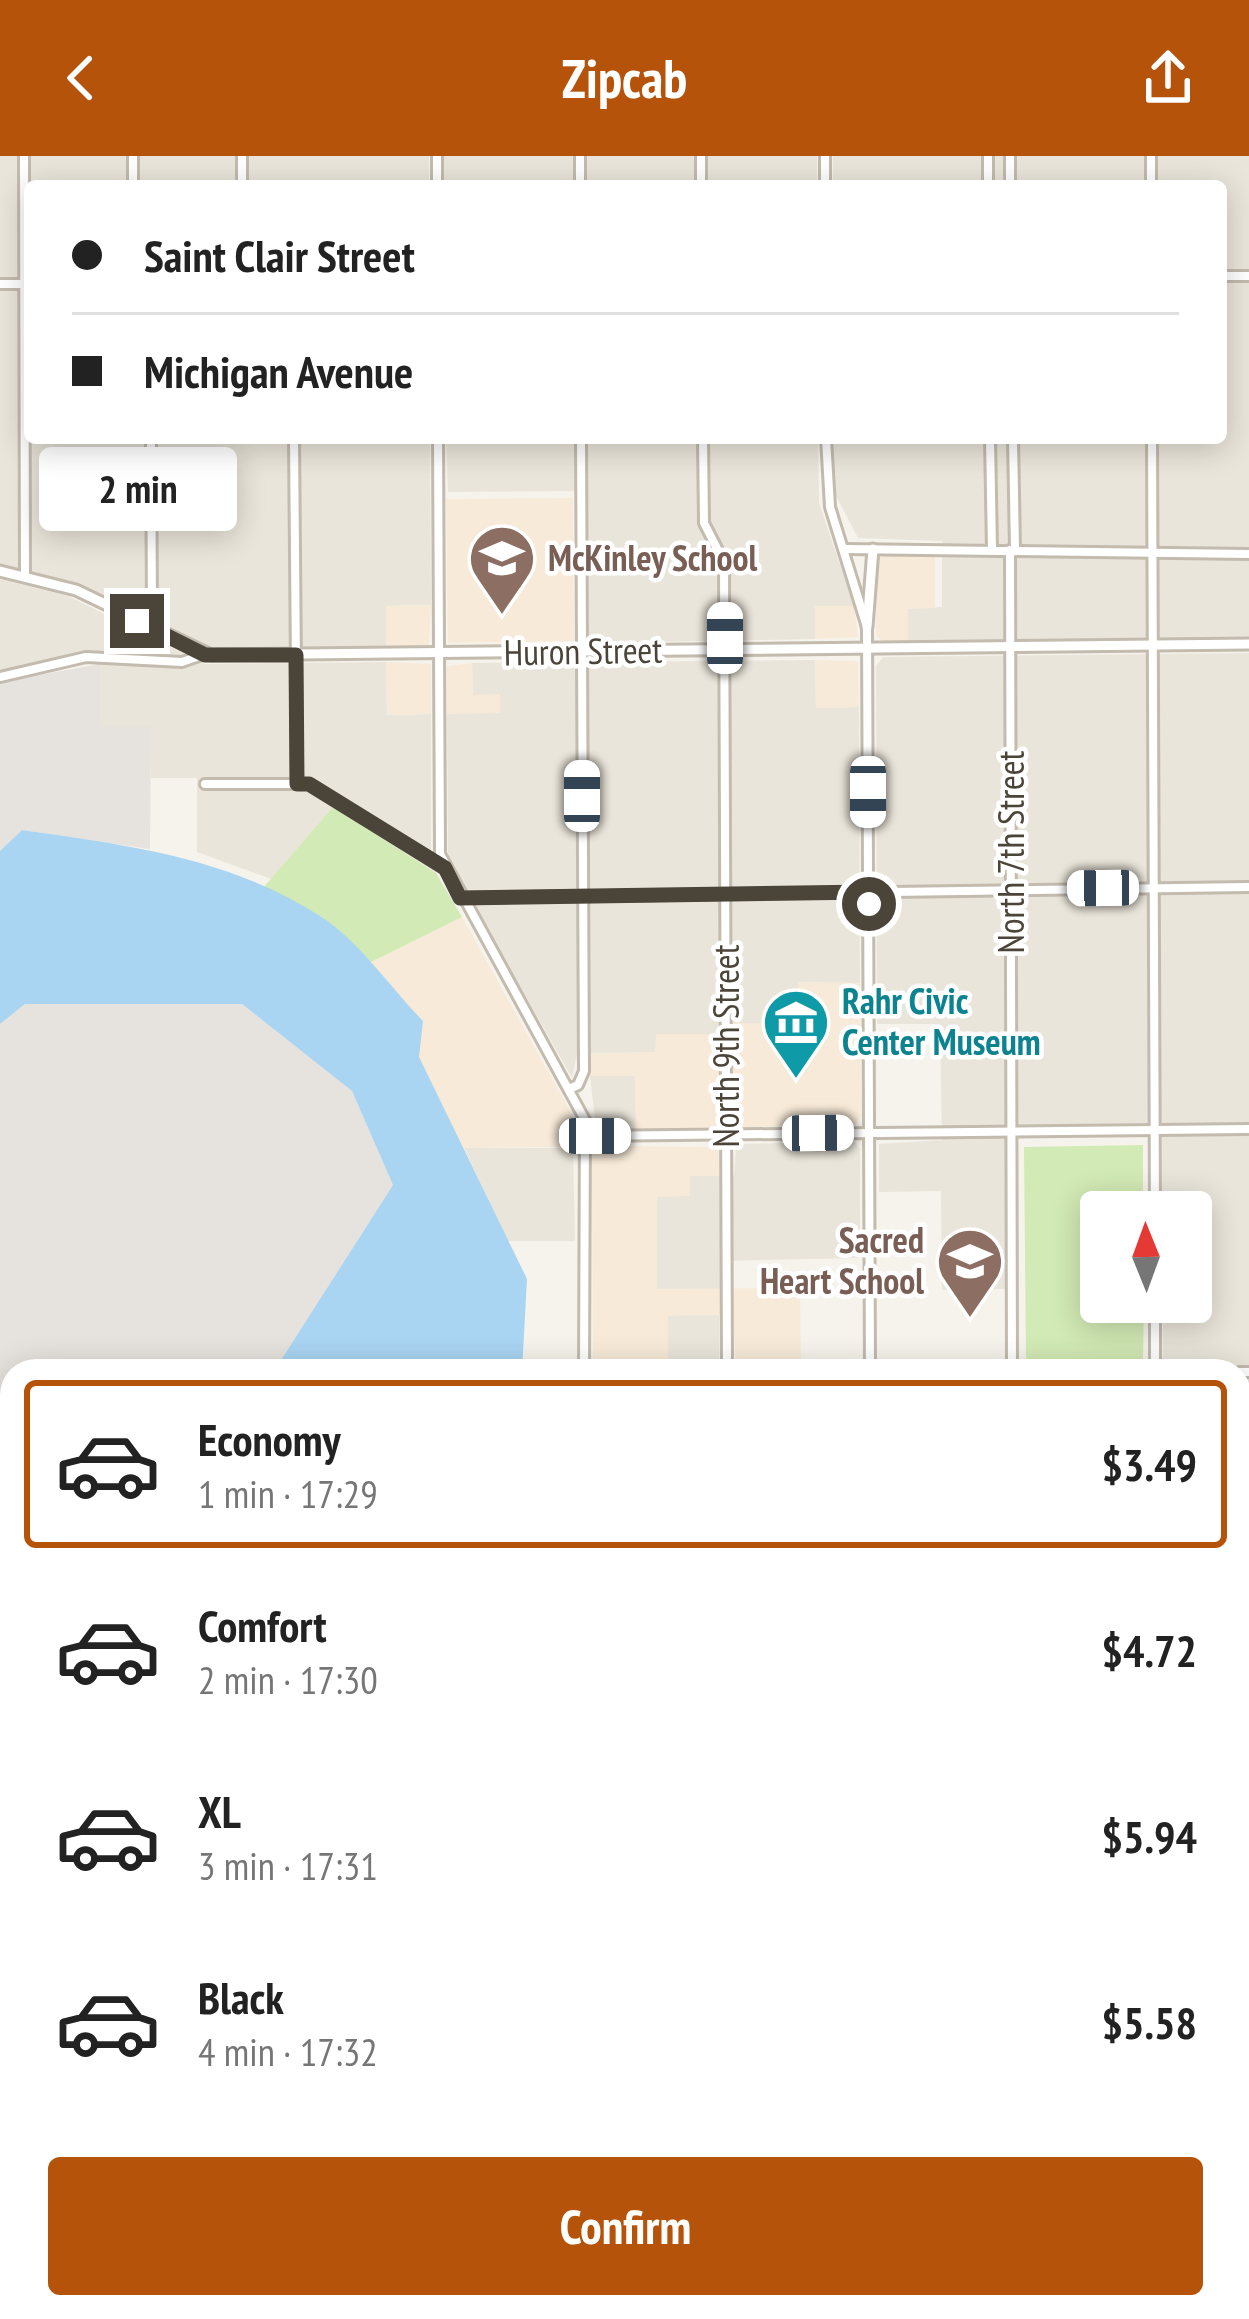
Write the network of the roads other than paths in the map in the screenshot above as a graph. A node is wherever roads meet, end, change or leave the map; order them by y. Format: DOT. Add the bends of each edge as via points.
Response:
graph roads {
  1 [pos="26,444"];
  2 [pos="151,444"];
  3 [pos="294,444"];
  4 [pos="438,444"];
  5 [pos="581,444"];
  6 [pos="703,444"];
  7 [pos="826,444"];
  8 [pos="990,444"];
  9 [pos="1013,444"];
  10 [pos="1152,444"];
  11 [pos="846,549"];
  12 [pos="873,549"];
  13 [pos="992,550"];
  14 [pos="1013,550"];
  15 [pos="1153,552"];
  16 [pos="1249,554"];
  17 [pos="0,571"];
  18 [pos="25,577"];
  19 [pos="147,626"];
  20 [pos="867,627"];
  21 [pos="1249,644"];
  22 [pos="1153,645"];
  23 [pos="1011,647"];
  24 [pos="868,648"];
  25 [pos="725,649"];
  26 [pos="582,652"];
  27 [pos="439,653"];
  28 [pos="205,655"];
  29 [pos="296,655"];
  30 [pos="0,677"];
  31 [pos="205,784"];
  32 [pos="297,784"];
  33 [pos="445,868"];
  34 [pos="1154,887"];
  35 [pos="1249,887"];
  36 [pos="1011,889"];
  37 [pos="725,892"];
  38 [pos="869,892"];
  39 [pos="582,894"];
  40 [pos="460,898"];
  41 [pos="569,1089"];
  42 [pos="1249,1129"];
  43 [pos="1155,1130"];
  44 [pos="869,1133"];
  45 [pos="1012,1133"];
  46 [pos="727,1135"];
  47 [pos="586,1136"];
  48 [pos="1155,1191"];
  49 [pos="1155,1323"];
  50 [pos="584,1359"];
  51 [pos="727,1359"];
  52 [pos="870,1359"];
  53 [pos="1012,1359"];
  54 [pos="1155,1359"];
  1 -- 18 [label="street"];
  2 -- 19 [label="street"];
  3 -- 29 [label="street"];
  4 -- 27 [label="street"];
  5 -- 26 [label="street"];
  6 -- 25 [label="street, North 9th Street" via="704,523 724,562"];
  7 -- 11 [label="street" via="826,484"];
  8 -- 13 [label="street"];
  9 -- 14 [label="street, North 7th Street"];
  10 -- 15 [label="street"];
  11 -- 12 [label="street"];
  11 -- 20 [label="street"];
  12 -- 13 [label="street"];
  12 -- 20 [label="street"];
  13 -- 14 [label="street"];
  14 -- 15 [label="street"];
  14 -- 23 [label="street, North 7th Street"];
  15 -- 16 [label="street"];
  15 -- 22 [label="street"];
  17 -- 18 [label="street"];
  18 -- 19 [label="street" via="76,590"];
  19 -- 28 [label="street"];
  20 -- 24 [label="street"];
  21 -- 22 [label="street, Huron Street"];
  22 -- 23 [label="street, Huron Street"];
  22 -- 34 [label="street"];
  23 -- 24 [label="street, Huron Street"];
  23 -- 36 [label="street, North 7th Street"];
  24 -- 25 [label="street, Huron Street"];
  24 -- 38 [label="street"];
  25 -- 26 [label="street, Huron Street"];
  25 -- 37 [label="street, North 9th Street"];
  26 -- 27 [label="street, Huron Street"];
  26 -- 39 [label="street"];
  27 -- 29 [label="street, Huron Street"];
  27 -- 33 [label="street"];
  28 -- 29 [label="street, Huron Street"];
  28 -- 30 [label="street" via="182,662 86,657"];
  29 -- 32 [label="street"];
  31 -- 32 [label="street"];
  32 -- 33 [label="street"];
  33 -- 40 [label="street"];
  34 -- 35 [label="street"];
  34 -- 36 [label="street"];
  34 -- 43 [label="street"];
  36 -- 38 [label="street"];
  36 -- 45 [label="street, North 7th Street"];
  37 -- 38 [label="street"];
  37 -- 39 [label="street"];
  37 -- 46 [label="street, North 9th Street"];
  38 -- 44 [label="street"];
  39 -- 40 [label="street"];
  39 -- 41 [label="street" via="584,1071"];
  40 -- 41 [label="street"];
  41 -- 47 [label="street"];
  42 -- 43 [label="street"];
  43 -- 45 [label="street"];
  43 -- 48 [label="street"];
  44 -- 45 [label="street"];
  44 -- 46 [label="street"];
  44 -- 52 [label="street"];
  45 -- 53 [label="street, North 7th Street"];
  46 -- 47 [label="street"];
  46 -- 51 [label="street, North 9th Street"];
  47 -- 50 [label="street"];
  49 -- 54 [label="street"];
}
